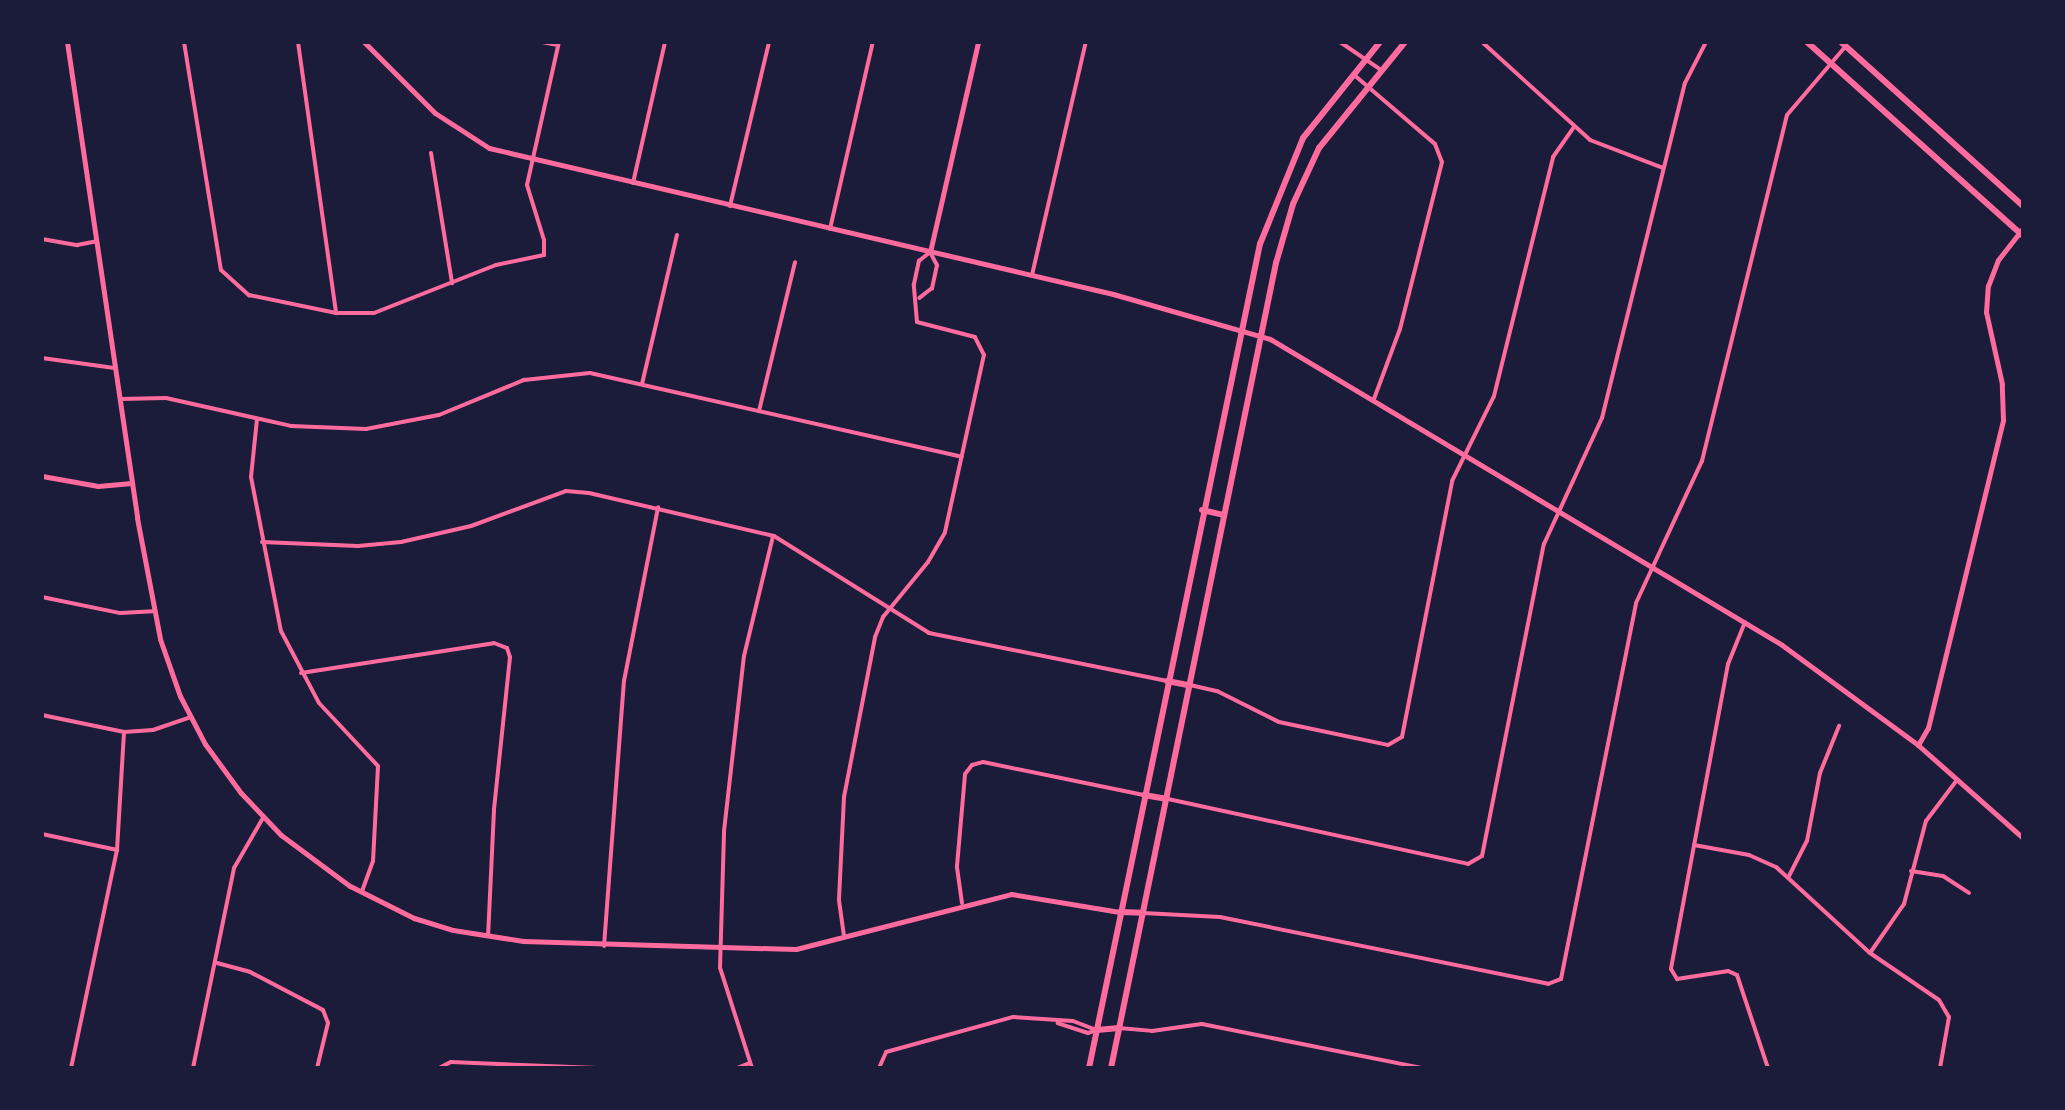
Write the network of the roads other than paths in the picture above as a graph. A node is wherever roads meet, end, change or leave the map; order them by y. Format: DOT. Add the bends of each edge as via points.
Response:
graph roads {
  1 [pos="67,42"];
  2 [pos="184,42"];
  3 [pos="298,42"];
  4 [pos="542,42"];
  5 [pos="665,42"];
  6 [pos="769,42"];
  7 [pos="873,42"];
  8 [pos="978,42"];
  9 [pos="1086,42"];
  10 [pos="1340,42"];
  11 [pos="1380,42"];
  12 [pos="1405,42"];
  13 [pos="1482,42"];
  14 [pos="1706,42"];
  15 [pos="1807,42"];
  16 [pos="367,43"];
  17 [pos="559,44"];
  18 [pos="1844,44"];
  19 [pos="1366,59"];
  20 [pos="1831,64"];
  21 [pos="1381,70"];
  22 [pos="1352,73"];
  23 [pos="1367,85"];
  24 [pos="1574,127"];
  25 [pos="1303,138"];
  26 [pos="1319,148"];
  27 [pos="431,153"];
  28 [pos="532,159"];
  29 [pos="1663,168"];
  30 [pos="633,183"];
  31 [pos="730,206"];
  32 [pos="2023,206"];
  33 [pos="830,229"];
  34 [pos="2022,232"];
  35 [pos="677,235"];
  36 [pos="42,239"];
  37 [pos="97,241"];
  38 [pos="930,252"];
  39 [pos="795,262"];
  40 [pos="1032,275"];
  41 [pos="452,283"];
  42 [pos="919,298"];
  43 [pos="336,313"];
  44 [pos="1241,328"];
  45 [pos="1259,335"];
  46 [pos="42,358"];
  47 [pos="115,368"];
  48 [pos="642,384"];
  49 [pos="120,399"];
  50 [pos="1374,399"];
  51 [pos="759,411"];
  52 [pos="257,419"];
  53 [pos="1466,452"];
  54 [pos="962,457"];
  55 [pos="42,476"];
  56 [pos="132,483"];
  57 [pos="658,507"];
  58 [pos="1202,510"];
  59 [pos="1560,511"];
  60 [pos="1223,515"];
  61 [pos="774,536"];
  62 [pos="262,542"];
  63 [pos="1654,565"];
  64 [pos="42,597"];
  65 [pos="889,610"];
  66 [pos="153,611"];
  67 [pos="1745,622"];
  68 [pos="300,673"];
  69 [pos="1167,681"];
  70 [pos="1188,685"];
  71 [pos="42,715"];
  72 [pos="190,717"];
  73 [pos="1839,726"];
  74 [pos="124,732"];
  75 [pos="1918,745"];
  76 [pos="1958,780"];
  77 [pos="1144,795"];
  78 [pos="1166,799"];
  79 [pos="263,818"];
  80 [pos="42,834"];
  81 [pos="2023,838"];
  82 [pos="1694,845"];
  83 [pos="117,850"];
  84 [pos="1911,871"];
  85 [pos="1789,876"];
  86 [pos="362,892"];
  87 [pos="1969,893"];
  88 [pos="962,903"];
  89 [pos="1120,912"];
  90 [pos="1143,913"];
  91 [pos="844,936"];
  92 [pos="488,937"];
  93 [pos="604,946"];
  94 [pos="719,949"];
  95 [pos="1870,953"];
  96 [pos="216,963"];
  97 [pos="1058,1023"];
  98 [pos="1119,1028"];
  99 [pos="1097,1030"];
  100 [pos="441,1066"];
  101 [pos="751,1066"];
  102 [pos="71,1068"];
  103 [pos="193,1068"];
  104 [pos="317,1068"];
  105 [pos="597,1068"];
  106 [pos="737,1068"];
  107 [pos="879,1068"];
  108 [pos="1089,1068"];
  109 [pos="1111,1068"];
  110 [pos="1423,1068"];
  111 [pos="1768,1068"];
  112 [pos="1940,1068"];
  1 -- 37 [label="street"];
  2 -- 43 [label="street" via="221,270 249,295"];
  3 -- 43 [label="street"];
  4 -- 17 [label="street"];
  5 -- 30 [label="street"];
  6 -- 31 [label="street"];
  7 -- 33 [label="street"];
  8 -- 38 [label="street"];
  9 -- 40 [label="street"];
  10 -- 19 [label="street"];
  11 -- 19 [label="main road"];
  12 -- 21 [label="main road"];
  13 -- 24 [label="street"];
  14 -- 29 [label="street" via="1685,83"];
  15 -- 20 [label="main road"];
  16 -- 28 [label="street" via="461,134"];
  17 -- 28 [label="street"];
  18 -- 20 [label="street"];
  18 -- 32 [label="main road"];
  19 -- 21 [label="street"];
  19 -- 22 [label="main road"];
  20 -- 34 [label="main road"];
  20 -- 63 [label="street" via="1787,115 1709,440 1683,512"];
  21 -- 23 [label="main road"];
  22 -- 23 [label="street"];
  22 -- 25 [label="main road"];
  23 -- 26 [label="main road"];
  23 -- 50 [label="street" via="1435,144 1442,162 1400,329"];
  24 -- 29 [label="street" via="1602,147"];
  24 -- 53 [label="street" via="1553,157 1500,377"];
  25 -- 26 [label="main road"];
  25 -- 44 [label="main road" via="1275,199"];
  26 -- 45 [label="main road" via="1293,204"];
  27 -- 41 [label="street"];
  28 -- 30 [label="street"];
  28 -- 41 [label="street" via="528,200 544,240 544,255 496,265"];
  29 -- 59 [label="street" via="1602,418"];
  30 -- 31 [label="street"];
  31 -- 33 [label="street"];
  33 -- 38 [label="street"];
  34 -- 75 [label="street" via="1998,260 1986,312 2003,396 2001,431 1928,728"];
  35 -- 48 [label="street"];
  36 -- 37 [label="street" via="77,245"];
  37 -- 47 [label="street"];
  38 -- 40 [label="street"];
  38 -- 42 [label="street" via="919,261 914,284"];
  38 -- 42 [label="street" via="937,265 932,288"];
  39 -- 51 [label="street"];
  40 -- 44 [label="street"];
  41 -- 43 [label="street" via="374,313"];
  42 -- 54 [label="street" via="915,317 921,326 975,337 983,345"];
  44 -- 45 [label="street"];
  44 -- 58 [label="main road"];
  45 -- 50 [label="street"];
  45 -- 60 [label="main road"];
  46 -- 47 [label="street"];
  47 -- 49 [label="street"];
  48 -- 51 [label="street"];
  48 -- 52 [label="street" via="590,373 539,377 506,385 439,415 366,429 311,428"];
  49 -- 52 [label="street" via="166,398"];
  49 -- 56 [label="street"];
  50 -- 53 [label="street"];
  51 -- 54 [label="street"];
  52 -- 62 [label="street" via="250,465"];
  53 -- 59 [label="street"];
  53 -- 70 [label="street" via="1449,494 1404,732 1398,741 1382,744 1279,722 1217,691"];
  54 -- 65 [label="street" via="939,546"];
  55 -- 56 [label="street" via="98,486"];
  56 -- 66 [label="street"];
  57 -- 61 [label="street"];
  57 -- 62 [label="street" via="566,491 471,526 401,542"];
  57 -- 93 [label="street" via="624,681"];
  58 -- 60 [label="main road"];
  58 -- 69 [label="main road"];
  59 -- 63 [label="street"];
  59 -- 78 [label="street" via="1538,569 1483,852 1476,862 1313,833"];
  60 -- 70 [label="main road"];
  61 -- 65 [label="street"];
  61 -- 94 [label="street" via="750,626 734,725"];
  62 -- 68 [label="street" via="275,612"];
  63 -- 67 [label="street"];
  63 -- 90 [label="street" via="1632,616 1564,970 1557,982 1220,917"];
  64 -- 66 [label="street" via="120,613"];
  65 -- 69 [label="street" via="929,633"];
  65 -- 91 [label="street" via="875,637 846,783 839,899"];
  66 -- 72 [label="street"];
  67 -- 75 [label="street"];
  67 -- 82 [label="street" via="1728,664"];
  68 -- 86 [label="street" via="327,713 378,766 373,861"];
  68 -- 92 [label="street" via="494,643 509,651"];
  69 -- 70 [label="main road"];
  69 -- 77 [label="main road"];
  70 -- 78 [label="main road"];
  71 -- 74 [label="street"];
  72 -- 74 [label="street" via="153,730"];
  72 -- 79 [label="street" via="219,765"];
  73 -- 85 [label="street" via="1820,773 1805,848"];
  74 -- 83 [label="street"];
  75 -- 76 [label="street"];
  76 -- 81 [label="street"];
  76 -- 84 [label="street" via="1926,821"];
  77 -- 78 [label="main road"];
  77 -- 88 [label="street" via="983,762 972,765 965,774 957,866"];
  77 -- 89 [label="main road"];
  78 -- 90 [label="main road"];
  79 -- 86 [label="street" via="302,853"];
  79 -- 96 [label="street" via="234,868"];
  80 -- 83 [label="street"];
  82 -- 85 [label="street" via="1764,860"];
  82 -- 111 [label="street" via="1672,976 1683,980 1728,971 1737,975"];
  83 -- 102 [label="street"];
  84 -- 87 [label="street" via="1943,876"];
  84 -- 95 [label="street" via="1904,904"];
  85 -- 95 [label="street"];
  86 -- 92 [label="street" via="414,918"];
  88 -- 89 [label="street" via="1026,893"];
  88 -- 91 [label="street"];
  89 -- 90 [label="main road"];
  89 -- 99 [label="main road"];
  90 -- 98 [label="main road"];
  91 -- 94 [label="street" via="796,949"];
  92 -- 93 [label="street"];
  93 -- 94 [label="street"];
  94 -- 101 [label="street" via="725,991"];
  95 -- 112 [label="street" via="1947,1010"];
  96 -- 103 [label="street"];
  96 -- 104 [label="street" via="250,972 323,1010 328,1023"];
  97 -- 99 [label="street" via="1073,1021"];
  97 -- 99 [label="street" via="1070,1030"];
  97 -- 107 [label="street" via="1013,1017 880,1057"];
  98 -- 99 [label="main road"];
  98 -- 109 [label="main road"];
  98 -- 110 [label="street" via="1152,1031 1202,1024"];
  99 -- 108 [label="main road"];
  100 -- 105 [label="street"];
  101 -- 106 [label="street"];
}
